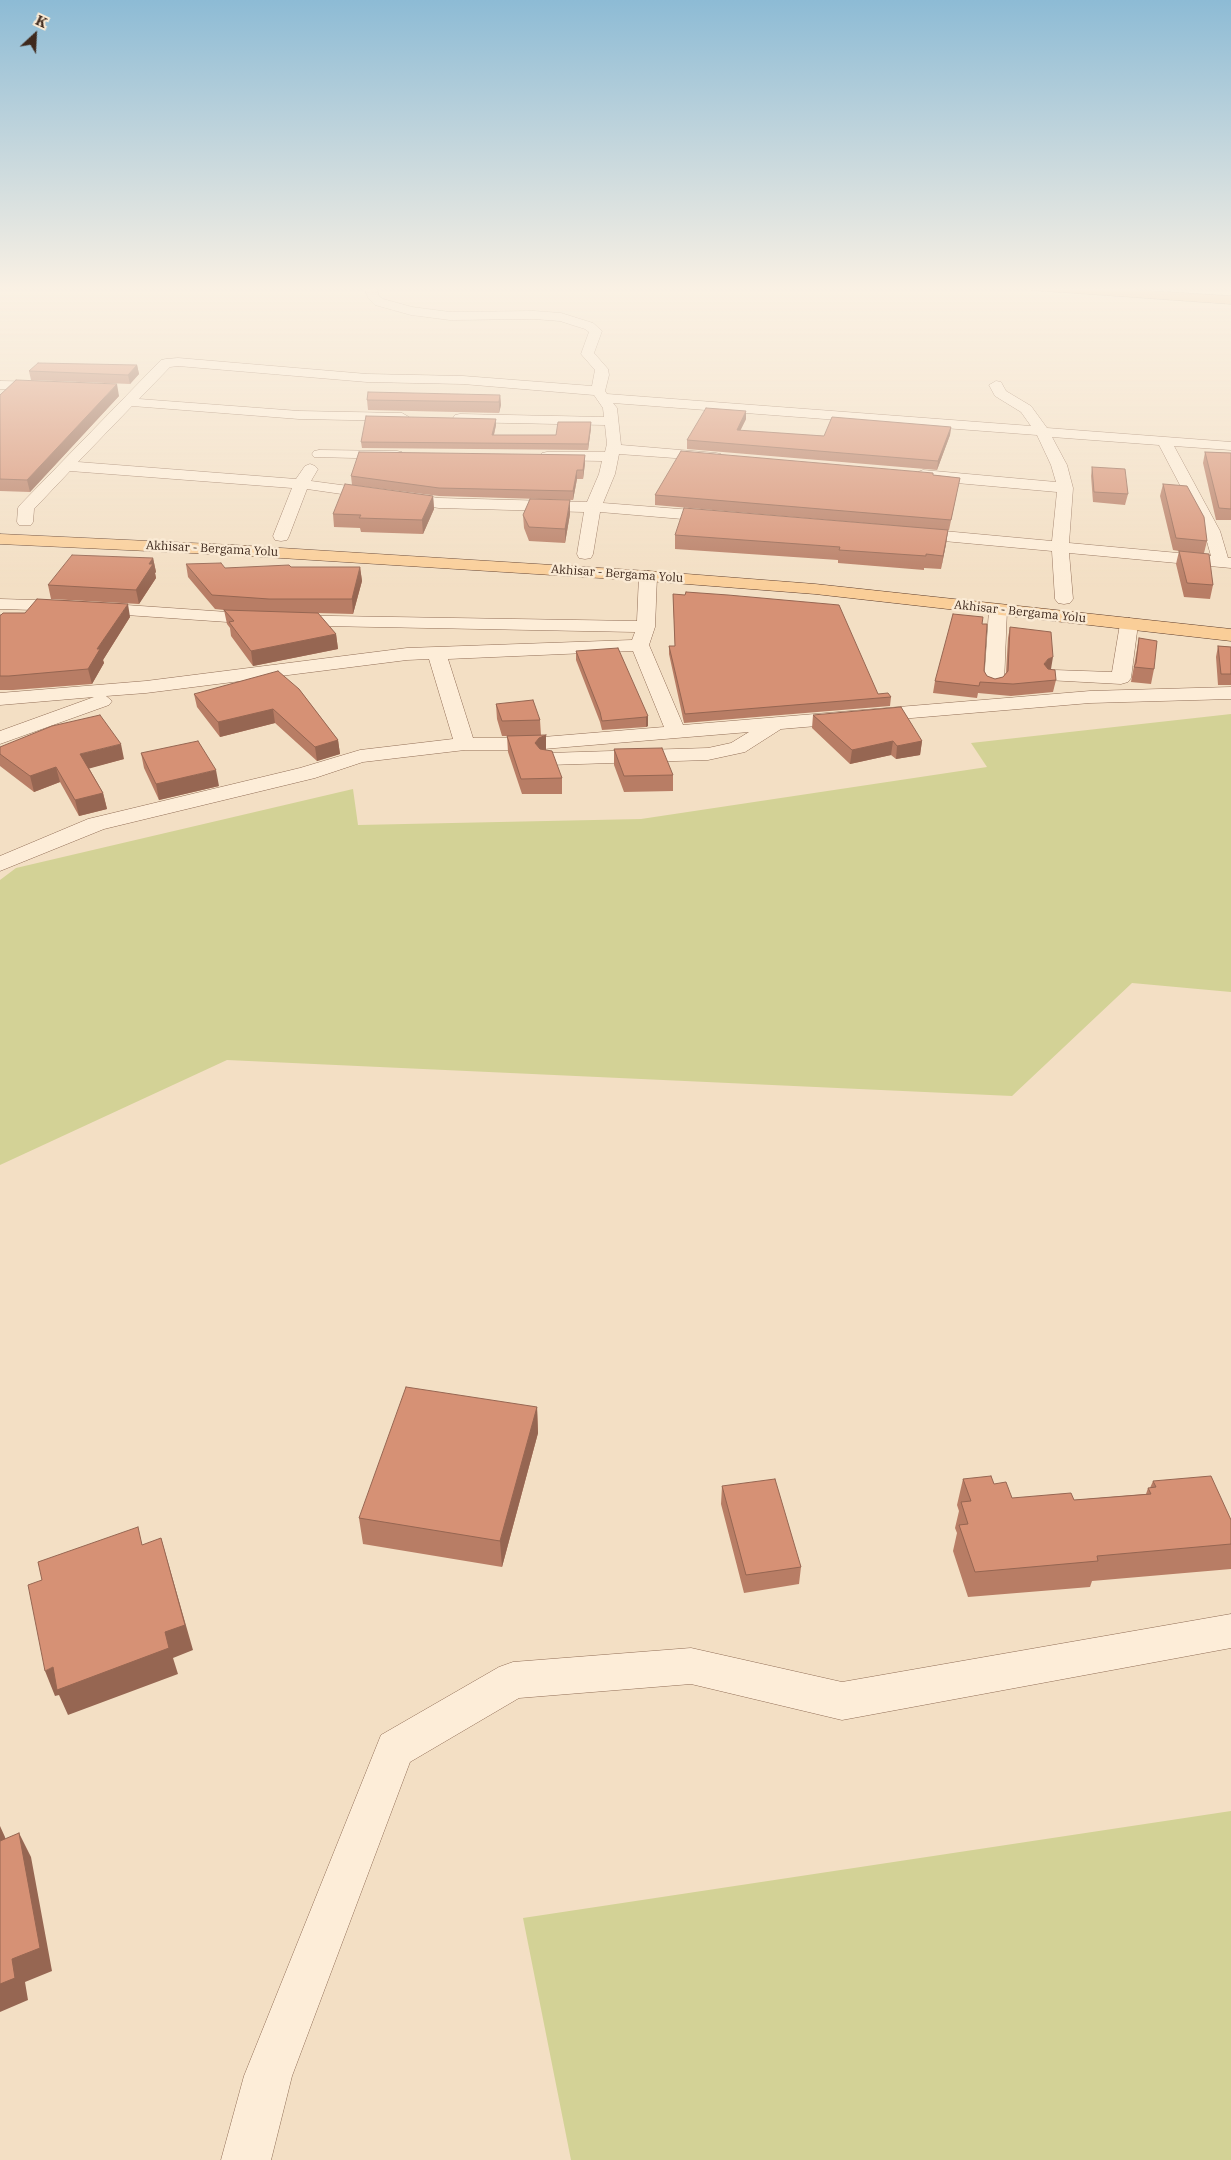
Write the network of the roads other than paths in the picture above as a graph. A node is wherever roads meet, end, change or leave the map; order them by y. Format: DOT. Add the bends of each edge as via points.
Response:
graph roads {
  1 [pos="142,388"];
  2 [pos="361,388"];
  3 [pos="535,388"];
  4 [pos="601,388"];
  5 [pos="997,388"];
  6 [pos="601,395"];
  7 [pos="125,396"];
  8 [pos="343,416"];
  9 [pos="413,417"];
  10 [pos="442,418"];
  11 [pos="611,421"];
  12 [pos="1041,430"];
  13 [pos="1164,440"];
  14 [pos="1231,446"];
  15 [pos="612,453"];
  16 [pos="319,454"];
  17 [pos="416,455"];
  18 [pos="533,456"];
  19 [pos="730,458"];
  20 [pos="67,466"];
  21 [pos="908,473"];
  22 [pos="301,484"];
  23 [pos="1065,488"];
  24 [pos="593,507"];
  25 [pos="730,518"];
  26 [pos="17,521"];
  27 [pos="43,523"];
  28 [pos="201,532"];
  29 [pos="896,532"];
  30 [pos="281,536"];
  31 [pos="300,537"];
  32 [pos="0,539"];
  33 [pos="1060,546"];
  34 [pos="578,554"];
  35 [pos="605,556"];
  36 [pos="1226,563"];
  37 [pos="648,576"];
  38 [pos="1056,598"];
  39 [pos="1084,601"];
  40 [pos="0,604"];
  41 [pos="998,610"];
  42 [pos="1129,624"];
  43 [pos="1231,635"];
  44 [pos="643,636"];
  45 [pos="438,653"];
  46 [pos="1054,676"];
  47 [pos="994,682"];
  48 [pos="138,688"];
  49 [pos="1231,693"];
  50 [pos="0,699"];
  51 [pos="777,724"];
  52 [pos="676,732"];
  53 [pos="0,738"];
  54 [pos="465,744"];
  55 [pos="307,773"];
  56 [pos="0,864"];
  57 [pos="1231,1631"];
  58 [pos="246,2160"];
  1 -- 7 [label="street"];
  2 -- 8 [label="street"];
  3 -- 6 [label="street"];
  4 -- 6 [label="street"];
  5 -- 12 [label="street" via="1000,393 1026,410"];
  6 -- 11 [label="street" via="610,408"];
  6 -- 12 [label="street"];
  7 -- 8 [label="street" via="299,415"];
  7 -- 20 [label="street"];
  8 -- 9 [label="street"];
  8 -- 16 [label="street"];
  10 -- 11 [label="street"];
  11 -- 15 [label="street"];
  12 -- 13 [label="street"];
  12 -- 23 [label="street" via="1059,465"];
  13 -- 14 [label="street"];
  13 -- 36 [label="street"];
  15 -- 18 [label="street"];
  15 -- 19 [label="street"];
  15 -- 24 [label="street"];
  16 -- 17 [label="street"];
  16 -- 22 [label="street"];
  20 -- 22 [label="street"];
  20 -- 26 [label="street"];
  21 -- 23 [label="street"];
  22 -- 24 [label="street" via="439,503"];
  22 -- 30 [label="street"];
  23 -- 33 [label="street"];
  24 -- 25 [label="street"];
  24 -- 34 [label="street"];
  26 -- 27 [label="main road"];
  28 -- 30 [label="main road, Akhisar - Bergama Yolu"];
  29 -- 33 [label="street"];
  30 -- 31 [label="main road, Akhisar - Bergama Yolu"];
  32 -- 37 [label="main road, Akhisar - Bergama Yolu"];
  33 -- 36 [label="street"];
  33 -- 38 [label="street"];
  34 -- 35 [label="main road, Akhisar - Bergama Yolu"];
  37 -- 41 [label="main road, Akhisar - Bergama Yolu" via="815,589"];
  37 -- 44 [label="street"];
  38 -- 39 [label="main road, Akhisar - Bergama Yolu"];
  40 -- 44 [label="street" via="270,620"];
  41 -- 42 [label="main road, Akhisar - Bergama Yolu"];
  41 -- 47 [label="street"];
  42 -- 43 [label="main road, Akhisar - Bergama Yolu"];
  42 -- 46 [label="street" via="1121,678"];
  44 -- 45 [label="street"];
  44 -- 52 [label="street"];
  45 -- 48 [label="street" via="407,654"];
  45 -- 54 [label="street"];
  48 -- 50 [label="street"];
  48 -- 53 [label="street"];
  49 -- 51 [label="street" via="1090,697"];
  51 -- 52 [label="street"];
  51 -- 55 [label="street" via="738,748 708,754 542,760 417,759"];
  52 -- 54 [label="street" via="531,744"];
  54 -- 55 [label="street" via="360,756"];
  55 -- 56 [label="street" via="96,824"];
  57 -- 58 [label="street" via="842,1701 691,1666 514,1680 395,1749 268,2076"];
}
